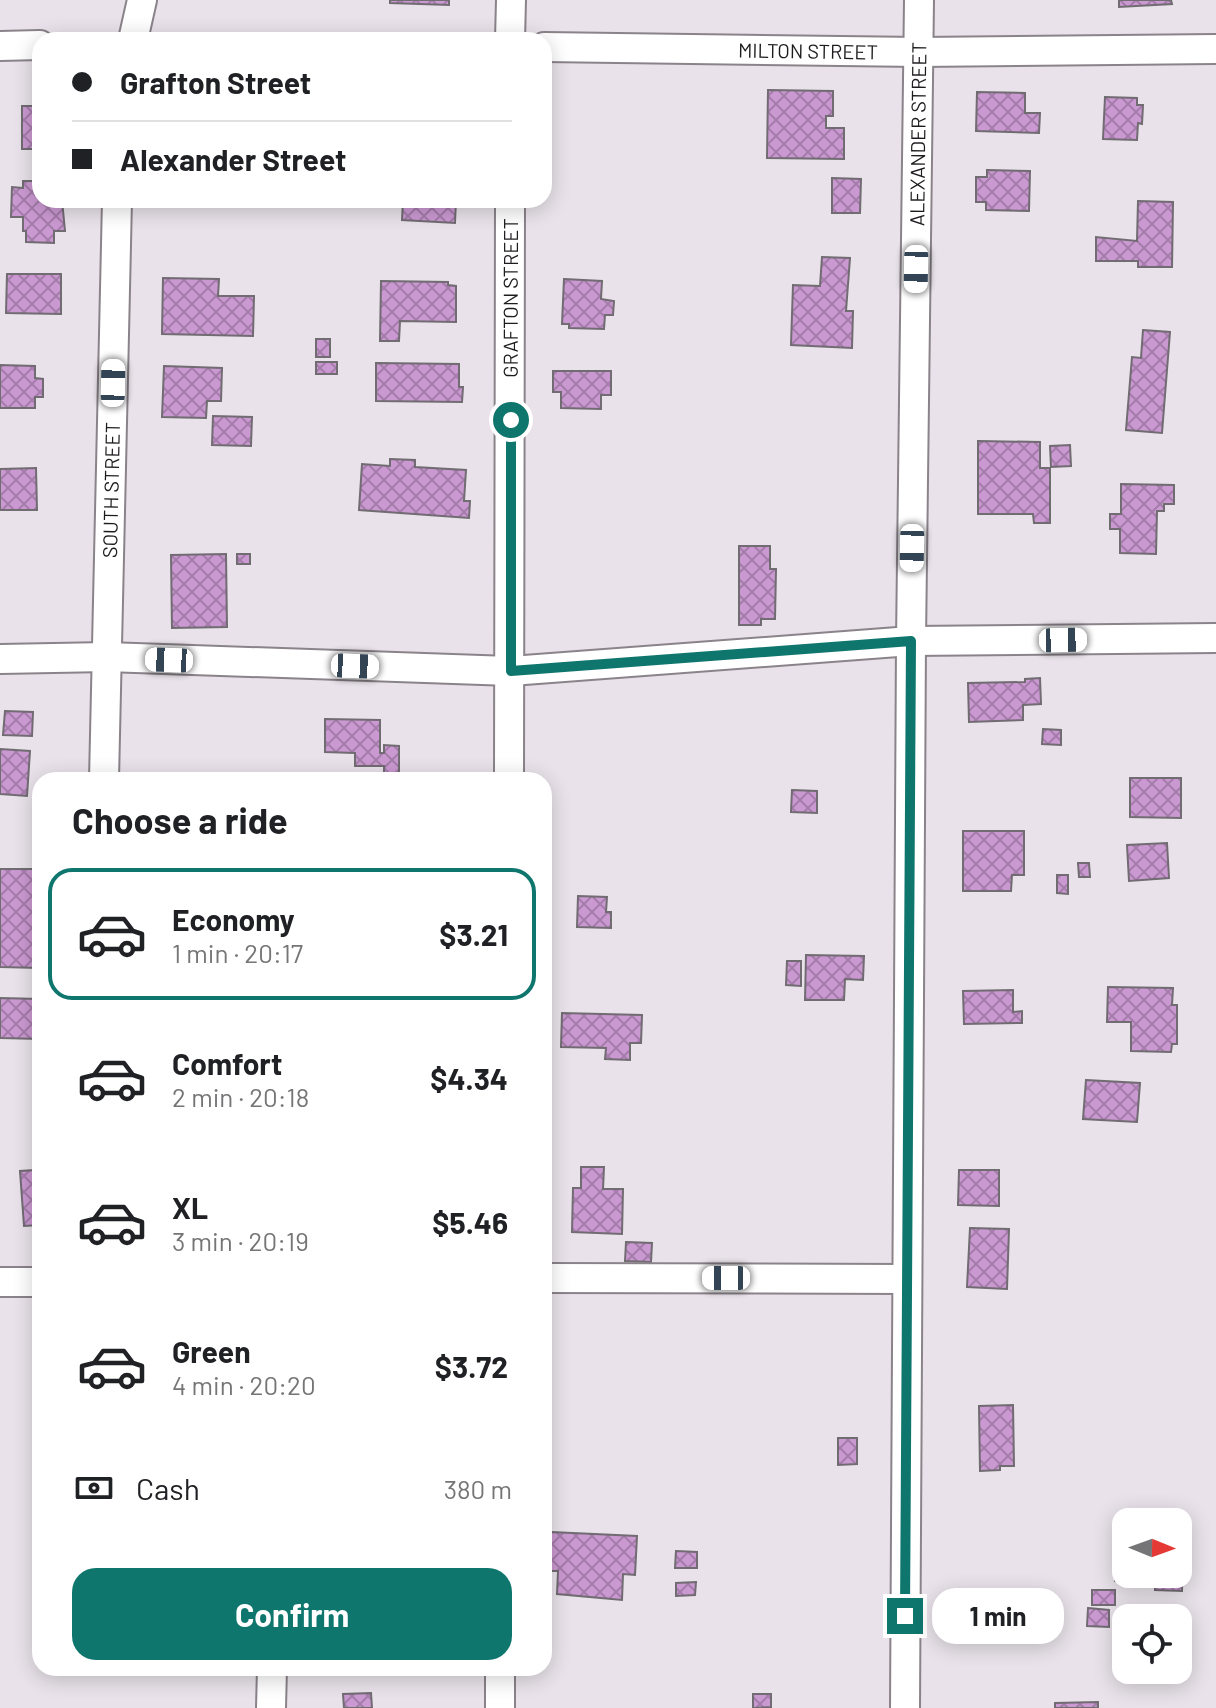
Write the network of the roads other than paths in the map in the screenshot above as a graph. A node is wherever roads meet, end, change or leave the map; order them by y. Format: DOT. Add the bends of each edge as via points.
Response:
graph roads {
  1 [pos="142,0"];
  2 [pos="511,0"];
  3 [pos="919,0"];
  4 [pos="135,32"];
  5 [pos="510,32"];
  6 [pos="32,45"];
  7 [pos="0,46"];
  8 [pos="552,47"];
  9 [pos="1216,49"];
  10 [pos="919,52"];
  11 [pos="117,208"];
  12 [pos="510,208"];
  13 [pos="1216,638"];
  14 [pos="911,641"];
  15 [pos="107,657"];
  16 [pos="0,659"];
  17 [pos="511,671"];
  18 [pos="104,772"];
  19 [pos="509,772"];
  20 [pos="552,1278"];
  21 [pos="907,1279"];
  22 [pos="0,1282"];
  23 [pos="32,1282"];
  24 [pos="272,1676"];
  25 [pos="500,1676"];
  26 [pos="271,1708"];
  27 [pos="500,1708"];
  28 [pos="905,1708"];
  1 -- 4 [label="street"];
  2 -- 5 [label="street"];
  3 -- 10 [label="street, ALEXANDER STREET"];
  6 -- 7 [label="street"];
  8 -- 10 [label="street, MILTON STREET"];
  9 -- 10 [label="street, MILTON STREET"];
  10 -- 14 [label="street, ALEXANDER STREET"];
  11 -- 15 [label="street, SOUTH STREET"];
  12 -- 17 [label="street, GRAFTON STREET"];
  13 -- 14 [label="street"];
  14 -- 17 [label="street"];
  14 -- 21 [label="street, ALEXANDER STREET"];
  15 -- 16 [label="street"];
  15 -- 17 [label="street"];
  15 -- 18 [label="street, SOUTH STREET"];
  17 -- 19 [label="street, GRAFTON STREET"];
  20 -- 21 [label="street"];
  21 -- 28 [label="street, ALEXANDER STREET"];
  22 -- 23 [label="street"];
  24 -- 26 [label="street"];
  25 -- 27 [label="street"];
}
